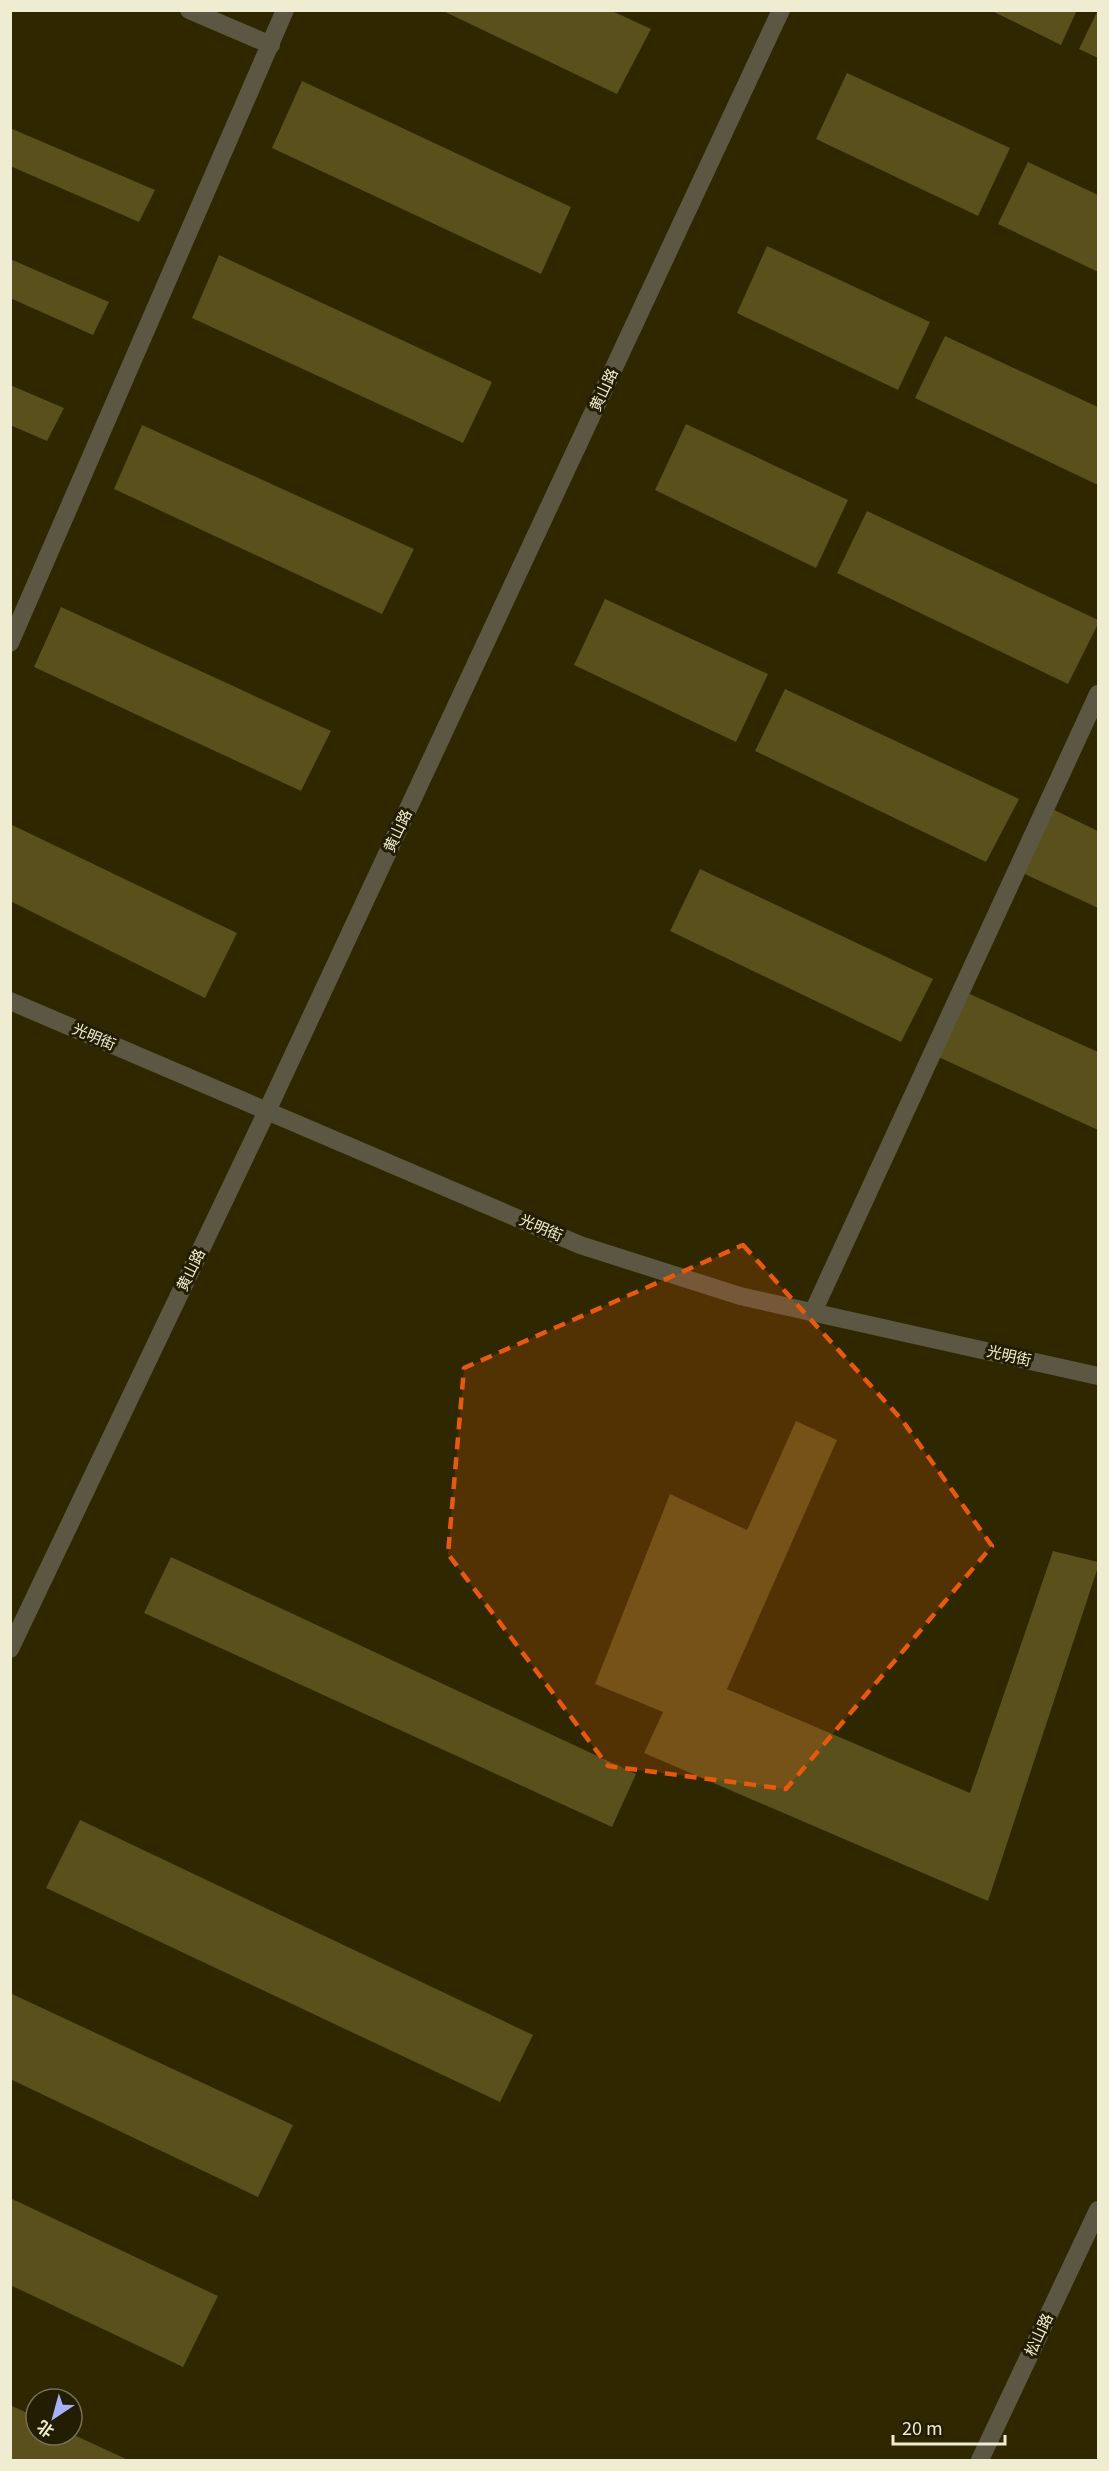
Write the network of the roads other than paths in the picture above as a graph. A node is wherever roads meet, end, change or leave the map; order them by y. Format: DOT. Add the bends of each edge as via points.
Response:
graph roads {
  1 [pos="189,10"];
  2 [pos="285,10"];
  3 [pos="781,10"];
  4 [pos="271,45"];
  5 [pos="10,643"];
  6 [pos="1098,694"];
  7 [pos="10,1001"];
  8 [pos="267,1111"];
  9 [pos="813,1312"];
  10 [pos="1098,1376"];
  11 [pos="10,1648"];
  12 [pos="1098,2210"];
  13 [pos="980,2460"];
  1 -- 4 [label="street"];
  2 -- 4 [label="street"];
  3 -- 8 [label="street, 黄山路"];
  4 -- 5 [label="street"];
  6 -- 9 [label="street"];
  7 -- 8 [label="street, 光明街"];
  8 -- 9 [label="street, 光明街" via="580,1245 740,1296"];
  8 -- 11 [label="street, 黄山路"];
  9 -- 10 [label="street, 光明街"];
  12 -- 13 [label="street, 松山路"];
}
